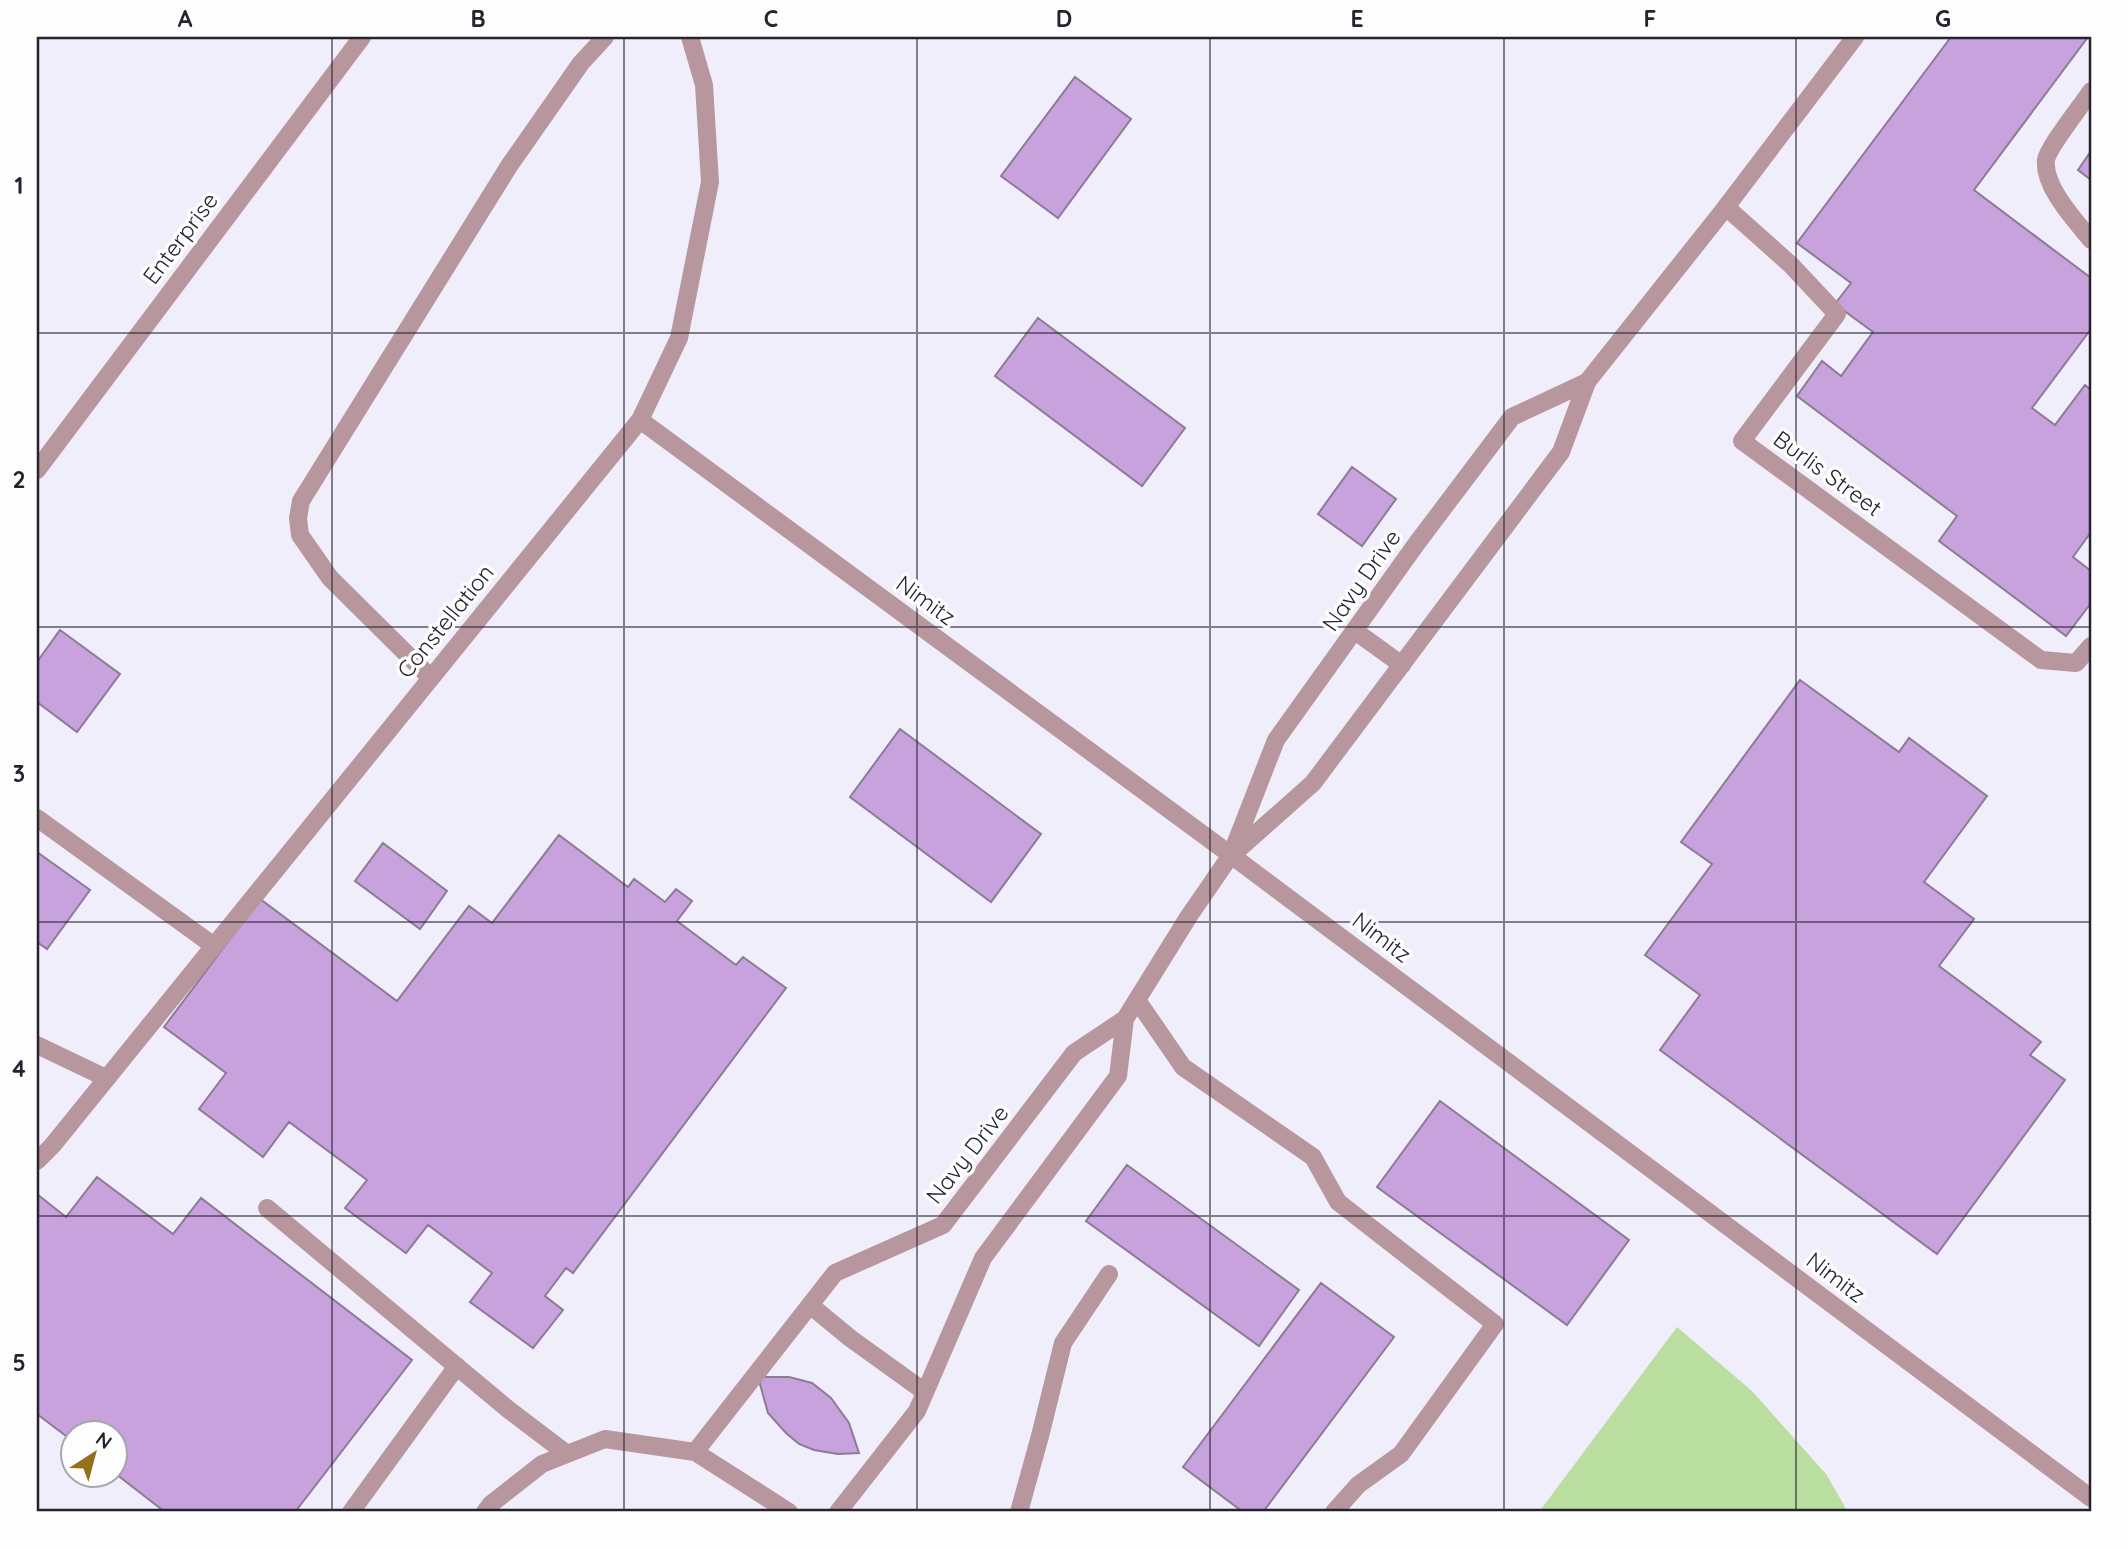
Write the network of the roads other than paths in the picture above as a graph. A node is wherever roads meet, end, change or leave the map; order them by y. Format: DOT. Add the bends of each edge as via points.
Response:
graph roads {
  1 [pos="362,37"];
  2 [pos="605,37"];
  3 [pos="690,37"];
  4 [pos="1855,37"];
  5 [pos="2091,91"];
  6 [pos="1726,207"];
  7 [pos="2091,240"];
  8 [pos="1587,382"];
  9 [pos="640,420"];
  10 [pos="37,470"];
  11 [pos="1355,631"];
  12 [pos="2091,646"];
  13 [pos="1402,664"];
  14 [pos="431,678"];
  15 [pos="37,818"];
  16 [pos="1231,855"];
  17 [pos="214,946"];
  18 [pos="1137,1000"];
  19 [pos="1125,1019"];
  20 [pos="37,1045"];
  21 [pos="106,1078"];
  22 [pos="37,1161"];
  23 [pos="267,1208"];
  24 [pos="1109,1274"];
  25 [pos="810,1306"];
  26 [pos="457,1366"];
  27 [pos="925,1392"];
  28 [pos="695,1452"];
  29 [pos="567,1454"];
  30 [pos="2091,1499"];
  31 [pos="490,1510"];
  32 [pos="351,1512"];
  33 [pos="789,1512"];
  34 [pos="838,1512"];
  35 [pos="1019,1512"];
  36 [pos="1334,1512"];
  1 -- 10 [label="street, Enterprise"];
  2 -- 14 [label="street" via="581,63 509,166 301,501 300,535 330,578"];
  3 -- 9 [label="street, Constellation" via="704,85 710,182 679,338"];
  4 -- 6 [label="street, Navy Drive"];
  5 -- 7 [label="street" via="2046,160 2057,196"];
  6 -- 8 [label="street, Navy Drive"];
  6 -- 12 [label="street, Burlis Street" via="1837,314 1742,441 2041,660 2076,663"];
  8 -- 11 [label="street, Navy Drive" via="1512,417"];
  8 -- 13 [label="street, Navy Drive" via="1561,452"];
  9 -- 14 [label="street, Constellation"];
  9 -- 16 [label="street, Nimitz"];
  11 -- 13 [label="street"];
  11 -- 16 [label="street, Navy Drive" via="1276,740"];
  13 -- 16 [label="street, Navy Drive" via="1313,783"];
  14 -- 17 [label="street, Constellation"];
  15 -- 17 [label="street"];
  16 -- 18 [label="street, Navy Drive"];
  16 -- 30 [label="street, Nimitz"];
  17 -- 21 [label="street, Constellation"];
  18 -- 19 [label="street, Navy Drive"];
  18 -- 36 [label="street" via="1183,1067 1313,1157 1338,1202 1495,1324 1401,1454 1358,1485"];
  19 -- 25 [label="street, Navy Drive" via="1074,1054 943,1225 835,1273"];
  19 -- 27 [label="street, Navy Drive" via="1118,1076 983,1258"];
  20 -- 21 [label="street"];
  21 -- 22 [label="street, Constellation"];
  23 -- 26 [label="street"];
  24 -- 35 [label="street" via="1063,1343"];
  25 -- 27 [label="street"];
  25 -- 28 [label="street, Navy Drive"];
  26 -- 29 [label="street"];
  26 -- 32 [label="street"];
  27 -- 34 [label="street, Navy Drive" via="917,1411"];
  28 -- 29 [label="street" via="605,1439"];
  28 -- 33 [label="street"];
  29 -- 31 [label="street" via="542,1464"];
}
